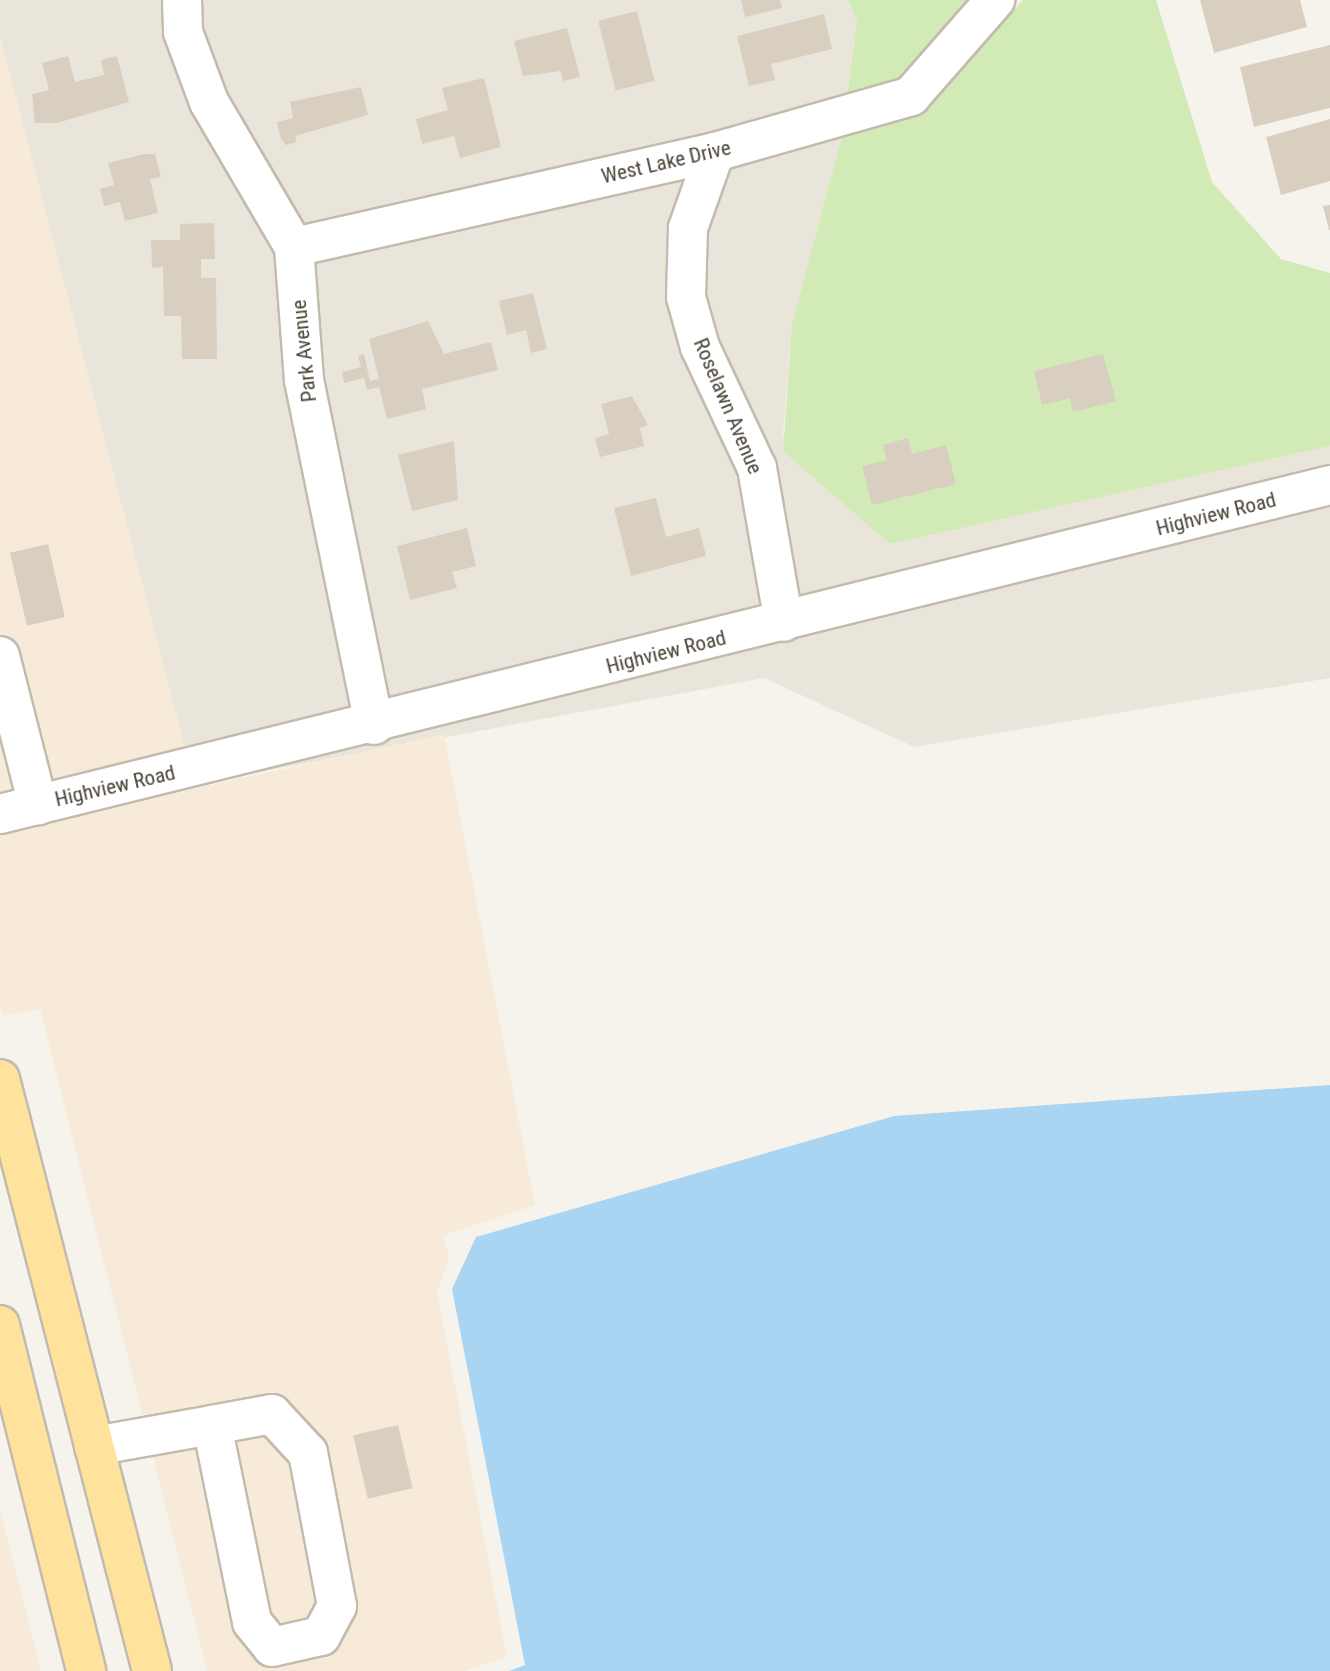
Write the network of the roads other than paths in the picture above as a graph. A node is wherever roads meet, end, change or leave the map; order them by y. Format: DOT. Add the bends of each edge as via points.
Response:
graph roads {
  1 [pos="182,0"];
  2 [pos="997,1"];
  3 [pos="715,152"];
  4 [pos="294,247"];
  5 [pos="1330,485"];
  6 [pos="784,622"];
  7 [pos="0,656"];
  8 [pos="374,724"];
  9 [pos="38,804"];
  10 [pos="0,814"];
  11 [pos="0,1079"];
  12 [pos="0,1325"];
  13 [pos="212,1424"];
  14 [pos="94,1446"];
  15 [pos="86,1671"];
  16 [pos="152,1671"];
  1 -- 4 [label="street, Park Avenue" via="183,32 208,102"];
  2 -- 3 [label="street, West Lake Drive" via="911,96"];
  3 -- 4 [label="street, West Lake Drive"];
  3 -- 6 [label="street, Roselawn Avenue" via="688,228 686,297 700,347 757,468"];
  4 -- 8 [label="street, Park Avenue" via="304,380"];
  5 -- 6 [label="street, Highview Road"];
  6 -- 8 [label="street, Highview Road"];
  7 -- 9 [label="street"];
  8 -- 9 [label="street, Highview Road"];
  9 -- 10 [label="street, Highview Road"];
  11 -- 14 [label="main road"];
  12 -- 15 [label="main road"];
  13 -- 13 [label="street" via="252,1622 272,1647 321,1636 337,1606 307,1453 272,1414"];
  13 -- 14 [label="street"];
  14 -- 16 [label="main road"];
}
